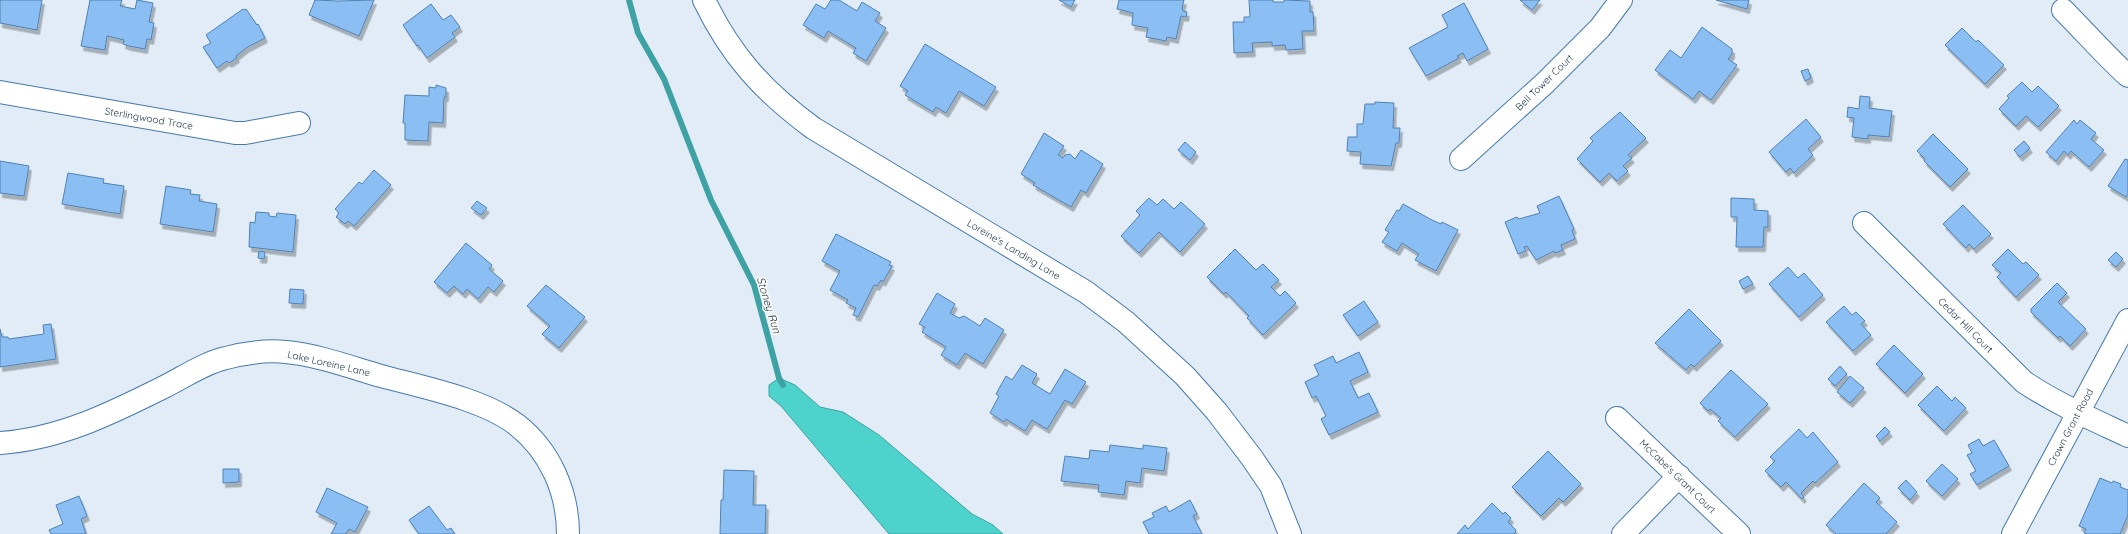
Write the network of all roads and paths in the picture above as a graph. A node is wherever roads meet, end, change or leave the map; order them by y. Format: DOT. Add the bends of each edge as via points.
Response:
graph roads {
  1 [pos="704,0"];
  2 [pos="1621,0"];
  3 [pos="2063,10"];
  4 [pos="2128,76"];
  5 [pos="0,92"];
  6 [pos="298,123"];
  7 [pos="1461,159"];
  8 [pos="1864,223"];
  9 [pos="2128,320"];
  10 [pos="2078,413"];
  11 [pos="1618,418"];
  12 [pos="2128,436"];
  13 [pos="0,443"];
  14 [pos="1679,476"];
  15 [pos="568,534"];
  16 [pos="1290,534"];
  17 [pos="1623,534"];
  18 [pos="1739,534"];
  19 [pos="2013,534"];
  1 -- 16 [label="street, Loreine's Landing Lane" via="731,48 755,79 782,105 813,128 1086,292 1126,322 1185,376 1217,412 1270,486"];
  2 -- 7 [label="street, Bell Tower Court" via="1600,28 1545,83"];
  3 -- 4 [label="street"];
  5 -- 6 [label="street, Sterlingwood Trace" via="234,133"];
  8 -- 10 [label="street, Cedar Hill Court" via="2024,382"];
  9 -- 10 [label="street, Crown Grant Road"];
  10 -- 12 [label="street, Cedar Hill Court"];
  10 -- 19 [label="street, Crown Grant Road"];
  11 -- 14 [label="street, McCabe's Grant Court"];
  13 -- 15 [label="street, Lake Loreine Lane" via="35,439 106,416 223,358 286,352 332,362 445,394 489,409 516,424 533,440 556,475 565,502"];
  14 -- 17 [label="street"];
  14 -- 18 [label="street, McCabe's Grant Court"];
}
